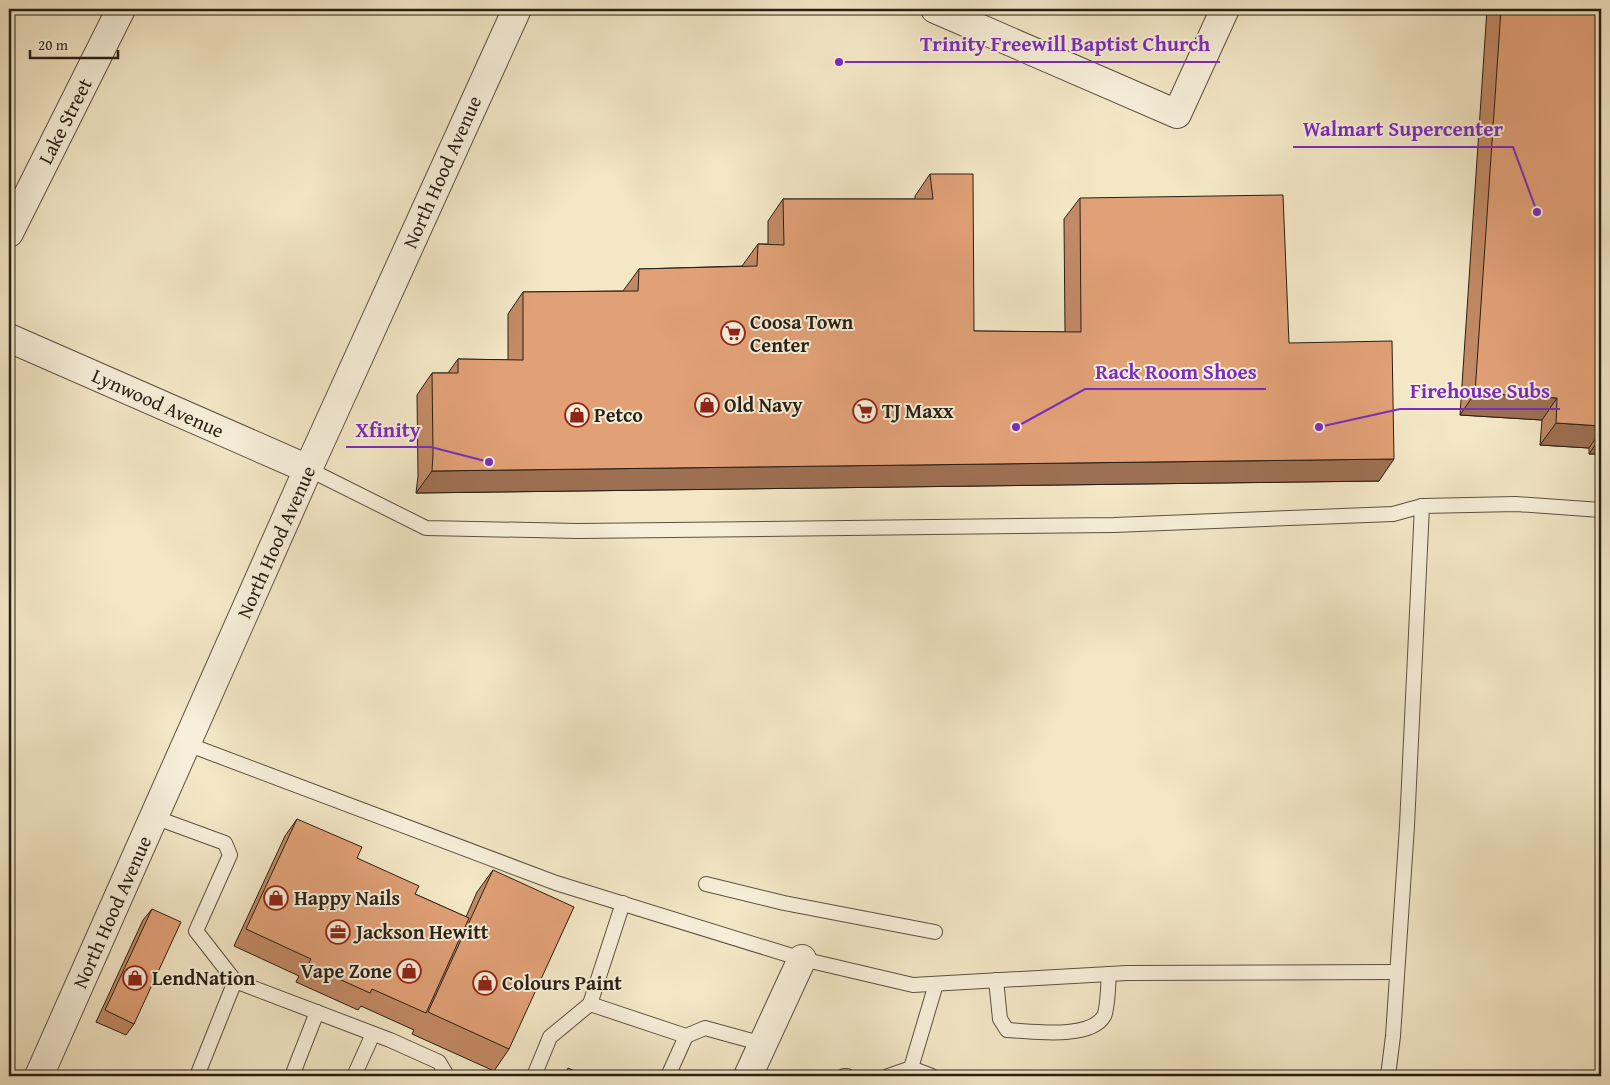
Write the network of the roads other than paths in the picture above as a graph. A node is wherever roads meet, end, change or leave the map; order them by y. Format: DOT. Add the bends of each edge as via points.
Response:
graph roads {
  1 [pos="121,9"];
  2 [pos="517,9"];
  3 [pos="935,9"];
  4 [pos="1225,9"];
  5 [pos="9,233"];
  6 [pos="9,338"];
  7 [pos="308,469"];
  8 [pos="1422,506"];
  9 [pos="1601,510"];
  10 [pos="187,744"];
  11 [pos="154,817"];
  12 [pos="706,884"];
  13 [pos="623,903"];
  14 [pos="935,932"];
  15 [pos="802,959"];
  16 [pos="1397,972"];
  17 [pos="1108,974"];
  18 [pos="235,980"];
  19 [pos="996,980"];
  20 [pos="936,984"];
  21 [pos="590,1004"];
  22 [pos="317,1012"];
  23 [pos="373,1034"];
  24 [pos="686,1036"];
  25 [pos="763,1044"];
  26 [pos="911,1068"];
  27 [pos="39,1076"];
  28 [pos="197,1076"];
  29 [pos="292,1076"];
  30 [pos="354,1076"];
  31 [pos="444,1076"];
  32 [pos="534,1076"];
  33 [pos="668,1076"];
  34 [pos="748,1076"];
  35 [pos="888,1076"];
  36 [pos="932,1076"];
  37 [pos="1388,1076"];
  1 -- 5 [label="street, Lake Street"];
  2 -- 7 [label="street, North Hood Avenue"];
  3 -- 4 [label="street" via="1177,114"];
  6 -- 7 [label="street, Lynwood Avenue"];
  7 -- 8 [label="lane" via="426,528 588,531 1114,525 1393,514"];
  7 -- 10 [label="street, North Hood Avenue"];
  8 -- 9 [label="lane" via="1516,504"];
  8 -- 16 [label="lane"];
  10 -- 11 [label="street, North Hood Avenue"];
  10 -- 13 [label="lane" via="556,883"];
  11 -- 18 [label="lane" via="225,843 230,854 196,931"];
  11 -- 27 [label="street, North Hood Avenue"];
  12 -- 14 [label="lane" via="784,903"];
  13 -- 15 [label="lane"];
  13 -- 21 [label="lane"];
  15 -- 20 [label="lane" via="913,985"];
  15 -- 25 [label="street"];
  16 -- 17 [label="lane"];
  16 -- 37 [label="lane"];
  17 -- 19 [label="lane"];
  17 -- 19 [label="lane" via="1105,1015 1085,1030 1071,1032 1007,1030 1000,1019"];
  18 -- 22 [label="lane"];
  18 -- 28 [label="lane"];
  19 -- 20 [label="lane"];
  20 -- 26 [label="lane"];
  21 -- 24 [label="lane"];
  21 -- 32 [label="lane" via="550,1037"];
  22 -- 23 [label="lane"];
  22 -- 29 [label="lane"];
  23 -- 30 [label="lane"];
  23 -- 31 [label="lane" via="439,1062"];
  24 -- 25 [label="lane" via="705,1028"];
  24 -- 33 [label="lane"];
  25 -- 34 [label="street"];
  26 -- 35 [label="lane"];
  26 -- 36 [label="lane"];
}
